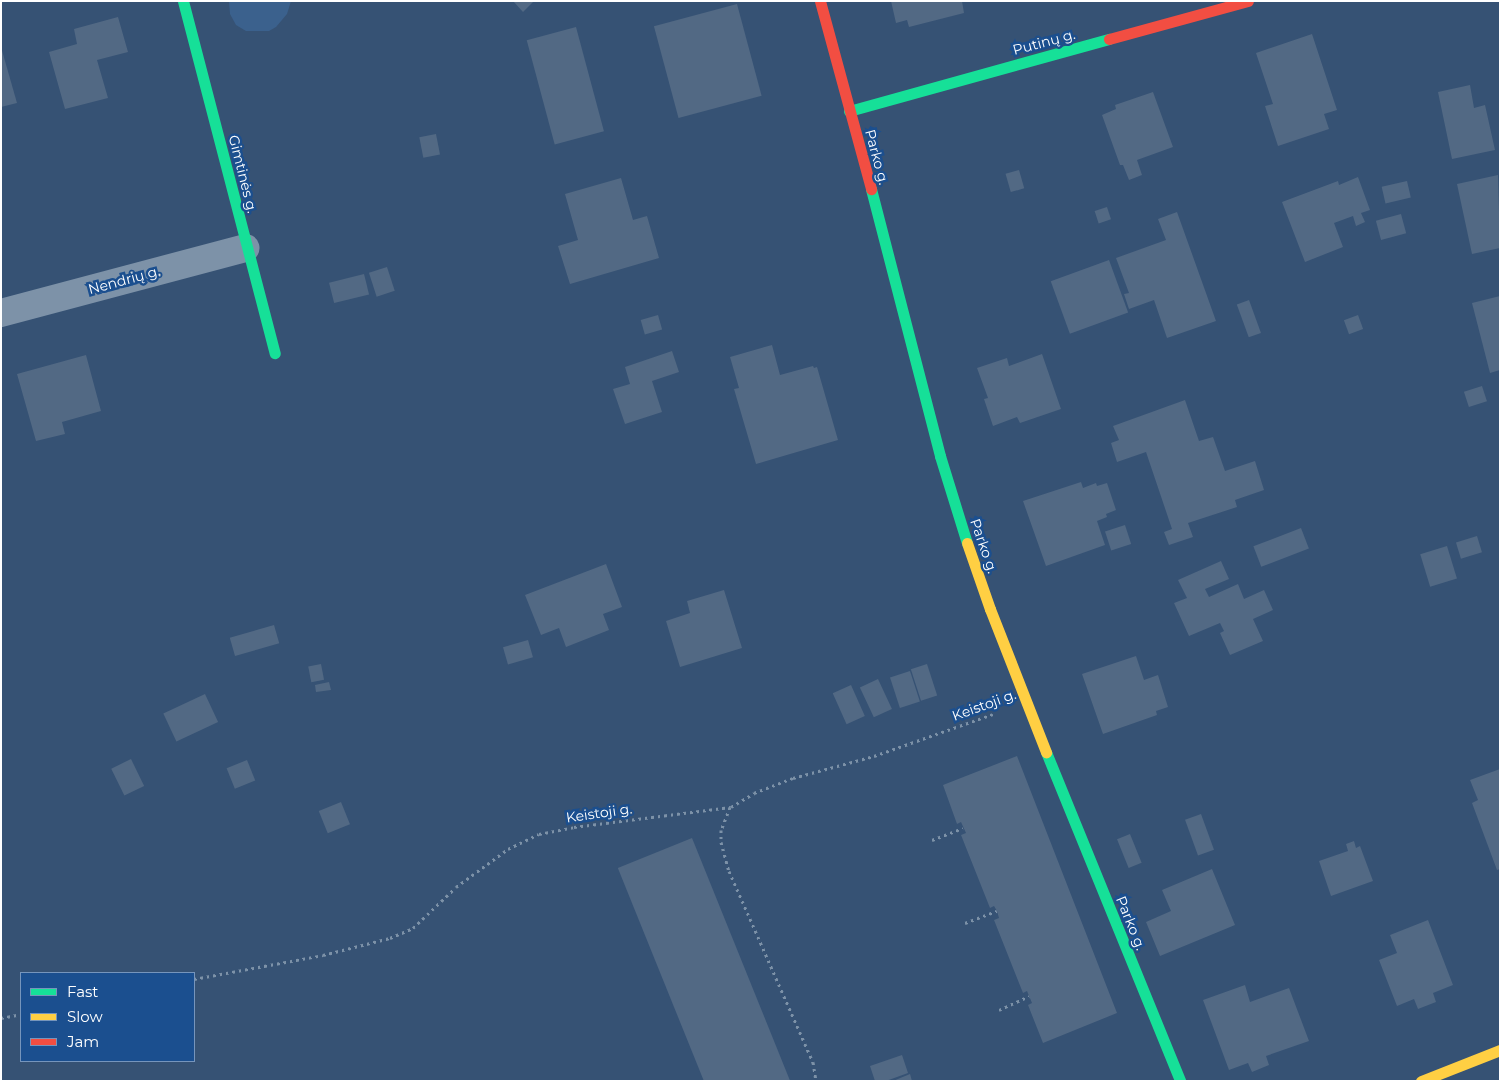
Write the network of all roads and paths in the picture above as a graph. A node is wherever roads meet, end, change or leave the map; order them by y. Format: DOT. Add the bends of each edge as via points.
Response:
graph roads {
  1 [pos="184,1"];
  2 [pos="820,1"];
  3 [pos="1248,1"];
  4 [pos="849,112"];
  5 [pos="246,248"];
  6 [pos="1,313"];
  7 [pos="275,353"];
  8 [pos="1026,702"];
  9 [pos="730,807"];
  10 [pos="963,828"];
  11 [pos="932,840"];
  12 [pos="997,911"];
  13 [pos="965,923"];
  14 [pos="195,978"];
  15 [pos="1030,996"];
  16 [pos="999,1010"];
  17 [pos="20,1014"];
  18 [pos="1,1018"];
  19 [pos="1500,1050"];
  20 [pos="816,1081"];
  21 [pos="1180,1081"];
  22 [pos="1421,1081"];
  1 -- 5 [label="street, Gimtinės g."];
  2 -- 4 [label="street, Parko g."];
  3 -- 4 [label="street, Putinų g."];
  4 -- 8 [label="street, Parko g." via="940,456 990,609"];
  5 -- 6 [label="street, Nendrių g."];
  5 -- 7 [label="street, Gimtinės g."];
  8 -- 9 [label="path, Keistoji g." via="874,756 793,778 754,793"];
  8 -- 21 [label="street, Parko g."];
  9 -- 14 [label="path, Keistoji g." via="539,834 508,849 456,887 413,928 390,938 323,955"];
  9 -- 20 [label="path" via="721,830 729,871 813,1062"];
  10 -- 11 [label="path"];
  12 -- 13 [label="path"];
  15 -- 16 [label="path"];
  17 -- 18 [label="path"];
  19 -- 22 [label="street"];
}
